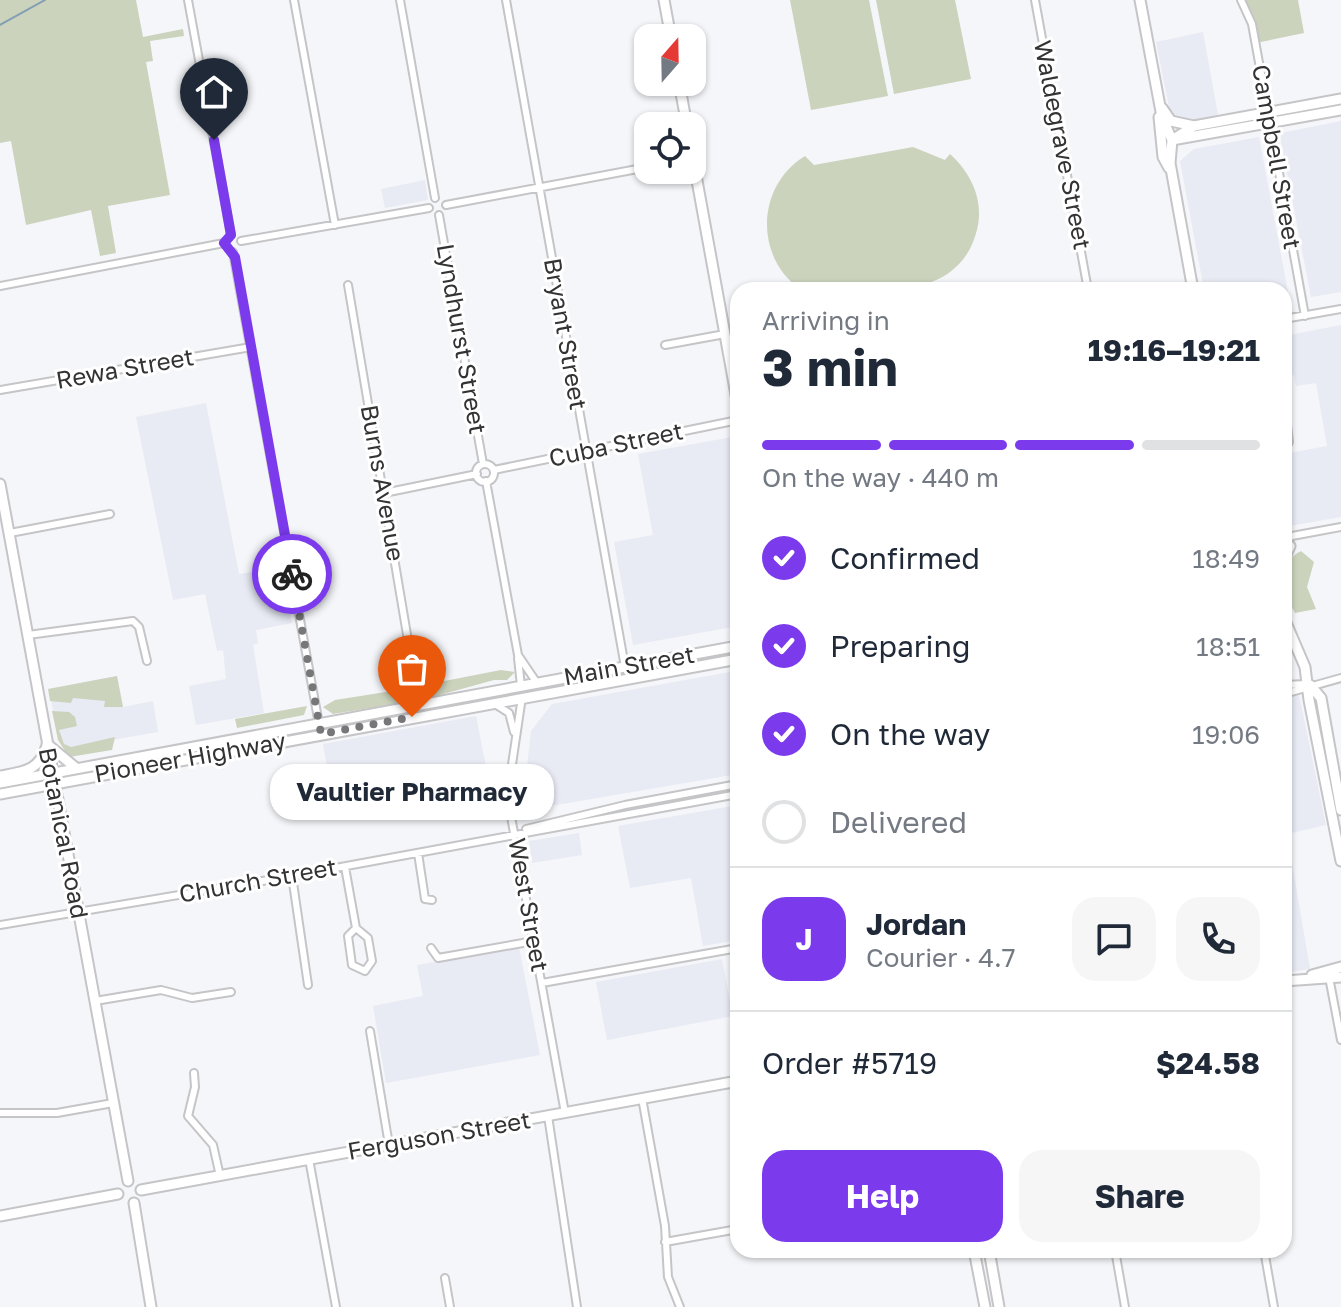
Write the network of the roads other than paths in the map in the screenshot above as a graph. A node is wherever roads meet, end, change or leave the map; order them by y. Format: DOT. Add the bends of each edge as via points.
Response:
graph roads {
  1 [pos="188,0"];
  2 [pos="294,0"];
  3 [pos="400,0"];
  4 [pos="506,0"];
  5 [pos="664,0"];
  6 [pos="1035,0"];
  7 [pos="1140,0"];
  8 [pos="1241,0"];
  9 [pos="668,24"];
  10 [pos="1341,99"];
  11 [pos="1159,104"];
  12 [pos="1341,110"];
  13 [pos="1268,119"];
  14 [pos="1194,126"];
  15 [pos="1172,140"];
  16 [pos="634,170"];
  17 [pos="1172,175"];
  18 [pos="697,184"];
  19 [pos="540,187"];
  20 [pos="435,198"];
  21 [pos="446,205"];
  22 [pos="429,208"];
  23 [pos="439,215"];
  24 [pos="335,225"];
  25 [pos="231,235"];
  26 [pos="241,241"];
  27 [pos="224,243"];
  28 [pos="233,252"];
  29 [pos="1087,282"];
  30 [pos="1192,282"];
  31 [pos="348,285"];
  32 [pos="0,286"];
  33 [pos="1341,309"];
  34 [pos="1305,316"];
  35 [pos="1292,318"];
  36 [pos="725,334"];
  37 [pos="665,345"];
  38 [pos="251,347"];
  39 [pos="730,362"];
  40 [pos="0,390"];
  41 [pos="730,422"];
  42 [pos="585,452"];
  43 [pos="483,464"];
  44 [pos="494,470"];
  45 [pos="477,474"];
  46 [pos="486,481"];
  47 [pos="0,489"];
  48 [pos="384,493"];
  49 [pos="110,514"];
  50 [pos="1341,527"];
  51 [pos="10,533"];
  52 [pos="1292,543"];
  53 [pos="28,635"];
  54 [pos="1292,639"];
  55 [pos="730,647"];
  56 [pos="518,655"];
  57 [pos="730,660"];
  58 [pos="147,661"];
  59 [pos="625,667"];
  60 [pos="1341,678"];
  61 [pos="415,682"];
  62 [pos="537,683"];
  63 [pos="588,685"];
  64 [pos="1292,685"];
  65 [pos="1310,685"];
  66 [pos="521,686"];
  67 [pos="1292,691"];
  68 [pos="522,697"];
  69 [pos="459,698"];
  70 [pos="491,703"];
  71 [pos="410,712"];
  72 [pos="320,729"];
  73 [pos="515,736"];
  74 [pos="47,744"];
  75 [pos="76,768"];
  76 [pos="0,776"];
  77 [pos="54,778"];
  78 [pos="0,783"];
  79 [pos="730,786"];
  80 [pos="0,794"];
  81 [pos="730,795"];
  82 [pos="1338,809"];
  83 [pos="515,833"];
  84 [pos="418,853"];
  85 [pos="1341,861"];
  86 [pos="345,867"];
  87 [pos="292,876"];
  88 [pos="432,900"];
  89 [pos="79,911"];
  90 [pos="0,925"];
  91 [pos="356,928"];
  92 [pos="534,941"];
  93 [pos="431,948"];
  94 [pos="730,949"];
  95 [pos="1341,967"];
  96 [pos="1328,974"];
  97 [pos="1341,977"];
  98 [pos="1292,980"];
  99 [pos="542,983"];
  100 [pos="308,985"];
  101 [pos="231,992"];
  102 [pos="95,1001"];
  103 [pos="370,1031"];
  104 [pos="1341,1040"];
  105 [pos="194,1073"];
  106 [pos="730,1082"];
  107 [pos="642,1098"];
  108 [pos="113,1103"];
  109 [pos="0,1113"];
  110 [pos="565,1113"];
  111 [pos="548,1116"];
  112 [pos="389,1145"];
  113 [pos="309,1159"];
  114 [pos="220,1176"];
  115 [pos="128,1181"];
  116 [pos="141,1190"];
  117 [pos="118,1194"];
  118 [pos="134,1203"];
  119 [pos="0,1216"];
  120 [pos="730,1230"];
  121 [pos="665,1242"];
  122 [pos="976,1258"];
  123 [pos="990,1258"];
  124 [pos="1116,1258"];
  125 [pos="1265,1258"];
  126 [pos="445,1278"];
  127 [pos="151,1307"];
  128 [pos="336,1307"];
  129 [pos="450,1307"];
  130 [pos="577,1307"];
  131 [pos="680,1307"];
  132 [pos="985,1307"];
  133 [pos="999,1307"];
  134 [pos="1125,1307"];
  135 [pos="1274,1307"];
  1 -- 25 [label="street"];
  2 -- 24 [label="street"];
  3 -- 20 [label="street"];
  4 -- 19 [label="street, Bryant Street"];
  5 -- 9 [label="main road"];
  6 -- 29 [label="street, Waldegrave Street"];
  7 -- 11 [label="main road"];
  8 -- 13 [label="street, Campbell Street" via="1252,24"];
  10 -- 13 [label="main road"];
  11 -- 14 [label="main road" via="1171,121"];
  11 -- 15 [label="main road"];
  11 -- 17 [label="main road" via="1157,128"];
  12 -- 13 [label="main road"];
  13 -- 14 [label="main road"];
  13 -- 15 [label="main road"];
  13 -- 34 [label="street, Campbell Street"];
  14 -- 15 [label="main road"];
  15 -- 17 [label="main road"];
  16 -- 19 [label="street"];
  17 -- 30 [label="main road"];
  18 -- 36 [label="main road"];
  19 -- 21 [label="street"];
  19 -- 42 [label="street, Bryant Street"];
  20 -- 21 [label="street"];
  20 -- 22 [label="street"];
  21 -- 23 [label="street"];
  22 -- 23 [label="street"];
  22 -- 24 [label="street"];
  23 -- 43 [label="street, Lyndhurst Street"];
  24 -- 26 [label="street"];
  25 -- 26 [label="street"];
  25 -- 27 [label="street"];
  26 -- 28 [label="street"];
  27 -- 28 [label="street"];
  27 -- 32 [label="street"];
  28 -- 38 [label="street"];
  31 -- 48 [label="street, Burns Avenue"];
  33 -- 34 [label="street"];
  34 -- 35 [label="street"];
  36 -- 37 [label="street"];
  36 -- 39 [label="main road"];
  38 -- 40 [label="street, Rewa Street"];
  38 -- 72 [label="street"];
  41 -- 42 [label="street, Cuba Street"];
  42 -- 44 [label="street, Cuba Street"];
  42 -- 59 [label="street, Bryant Street"];
  43 -- 44 [label="street"];
  43 -- 45 [label="street"];
  44 -- 46 [label="street"];
  45 -- 46 [label="street"];
  45 -- 48 [label="street"];
  46 -- 56 [label="street"];
  47 -- 51 [label="main road, Botanical Road"];
  48 -- 61 [label="street, Burns Avenue"];
  49 -- 51 [label="street"];
  50 -- 52 [label="street"];
  51 -- 53 [label="main road, Botanical Road"];
  53 -- 58 [label="street" via="133,621"];
  53 -- 74 [label="main road, Botanical Road"];
  54 -- 65 [label="main road"];
  55 -- 59 [label="main road, Main Street"];
  56 -- 62 [label="street"];
  56 -- 66 [label="street"];
  57 -- 63 [label="main road, Main Street"];
  59 -- 62 [label="main road, Main Street"];
  60 -- 65 [label="street"];
  62 -- 66 [label="main road, Main Street"];
  63 -- 66 [label="main road" via="530,691"];
  63 -- 68 [label="main road, Main Street"];
  64 -- 65 [label="street"];
  65 -- 67 [label="street"];
  65 -- 82 [label="main road" via="1309,700"];
  66 -- 69 [label="main road, Pioneer Highway"];
  68 -- 69 [label="main road" via="511,693"];
  68 -- 70 [label="main road, Pioneer Highway"];
  68 -- 73 [label="street, West Street"];
  69 -- 71 [label="main road, Pioneer Highway"];
  70 -- 71 [label="main road, Pioneer Highway"];
  70 -- 73 [label="street" via="509,713"];
  71 -- 72 [label="main road, Pioneer Highway"];
  72 -- 75 [label="main road, Pioneer Highway"];
  72 -- 77 [label="main road, Pioneer Highway"];
  73 -- 83 [label="street, West Street" via="510,778"];
  74 -- 75 [label="main road"];
  74 -- 76 [label="main road" via="33,768"];
  74 -- 77 [label="main road, Botanical Road"];
  75 -- 77 [label="main road, Pioneer Highway"];
  77 -- 78 [label="main road, Pioneer Highway"];
  77 -- 80 [label="main road, Pioneer Highway"];
  77 -- 89 [label="main road, Botanical Road"];
  79 -- 83 [label="street, Church Street" via="545,822"];
  81 -- 83 [label="street, Church Street"];
  82 -- 85 [label="main road"];
  83 -- 84 [label="street, Church Street"];
  83 -- 92 [label="street, West Street"];
  84 -- 86 [label="street, Church Street"];
  84 -- 88 [label="street" via="425,899"];
  86 -- 87 [label="street, Church Street"];
  86 -- 91 [label="street"];
  87 -- 89 [label="street, Church Street"];
  87 -- 100 [label="street"];
  89 -- 90 [label="street, Church Street"];
  89 -- 102 [label="main road, Botanical Road"];
  91 -- 91 [label="street" via="348,936 352,965 365,971 372,961 368,938"];
  92 -- 93 [label="street" via="438,958"];
  92 -- 99 [label="street, West Street"];
  94 -- 99 [label="street"];
  95 -- 96 [label="main road"];
  96 -- 97 [label="main road"];
  96 -- 98 [label="main road"];
  96 -- 104 [label="street"];
  99 -- 110 [label="street, West Street"];
  101 -- 102 [label="street" via="192,998 161,990"];
  102 -- 108 [label="main road, Botanical Road"];
  103 -- 112 [label="street"];
  105 -- 114 [label="street" via="188,1116 213,1145"];
  106 -- 107 [label="main road, Ferguson Street"];
  107 -- 110 [label="main road, Ferguson Street"];
  107 -- 121 [label="street"];
  108 -- 109 [label="street" via="57,1113"];
  108 -- 115 [label="main road, Botanical Road"];
  110 -- 111 [label="main road, Ferguson Street"];
  111 -- 112 [label="main road, Ferguson Street"];
  111 -- 130 [label="street"];
  112 -- 113 [label="main road, Ferguson Street"];
  113 -- 114 [label="main road, Ferguson Street"];
  113 -- 128 [label="street"];
  114 -- 116 [label="main road, Ferguson Street"];
  115 -- 116 [label="main road"];
  115 -- 117 [label="main road"];
  116 -- 118 [label="main road"];
  117 -- 118 [label="main road" via="124,1202"];
  117 -- 119 [label="main road"];
  118 -- 127 [label="main road"];
  120 -- 121 [label="street"];
  121 -- 131 [label="street" via="668,1277"];
  122 -- 132 [label="main road"];
  123 -- 133 [label="main road"];
  124 -- 134 [label="street"];
  125 -- 135 [label="street"];
  126 -- 129 [label="street"];
}
